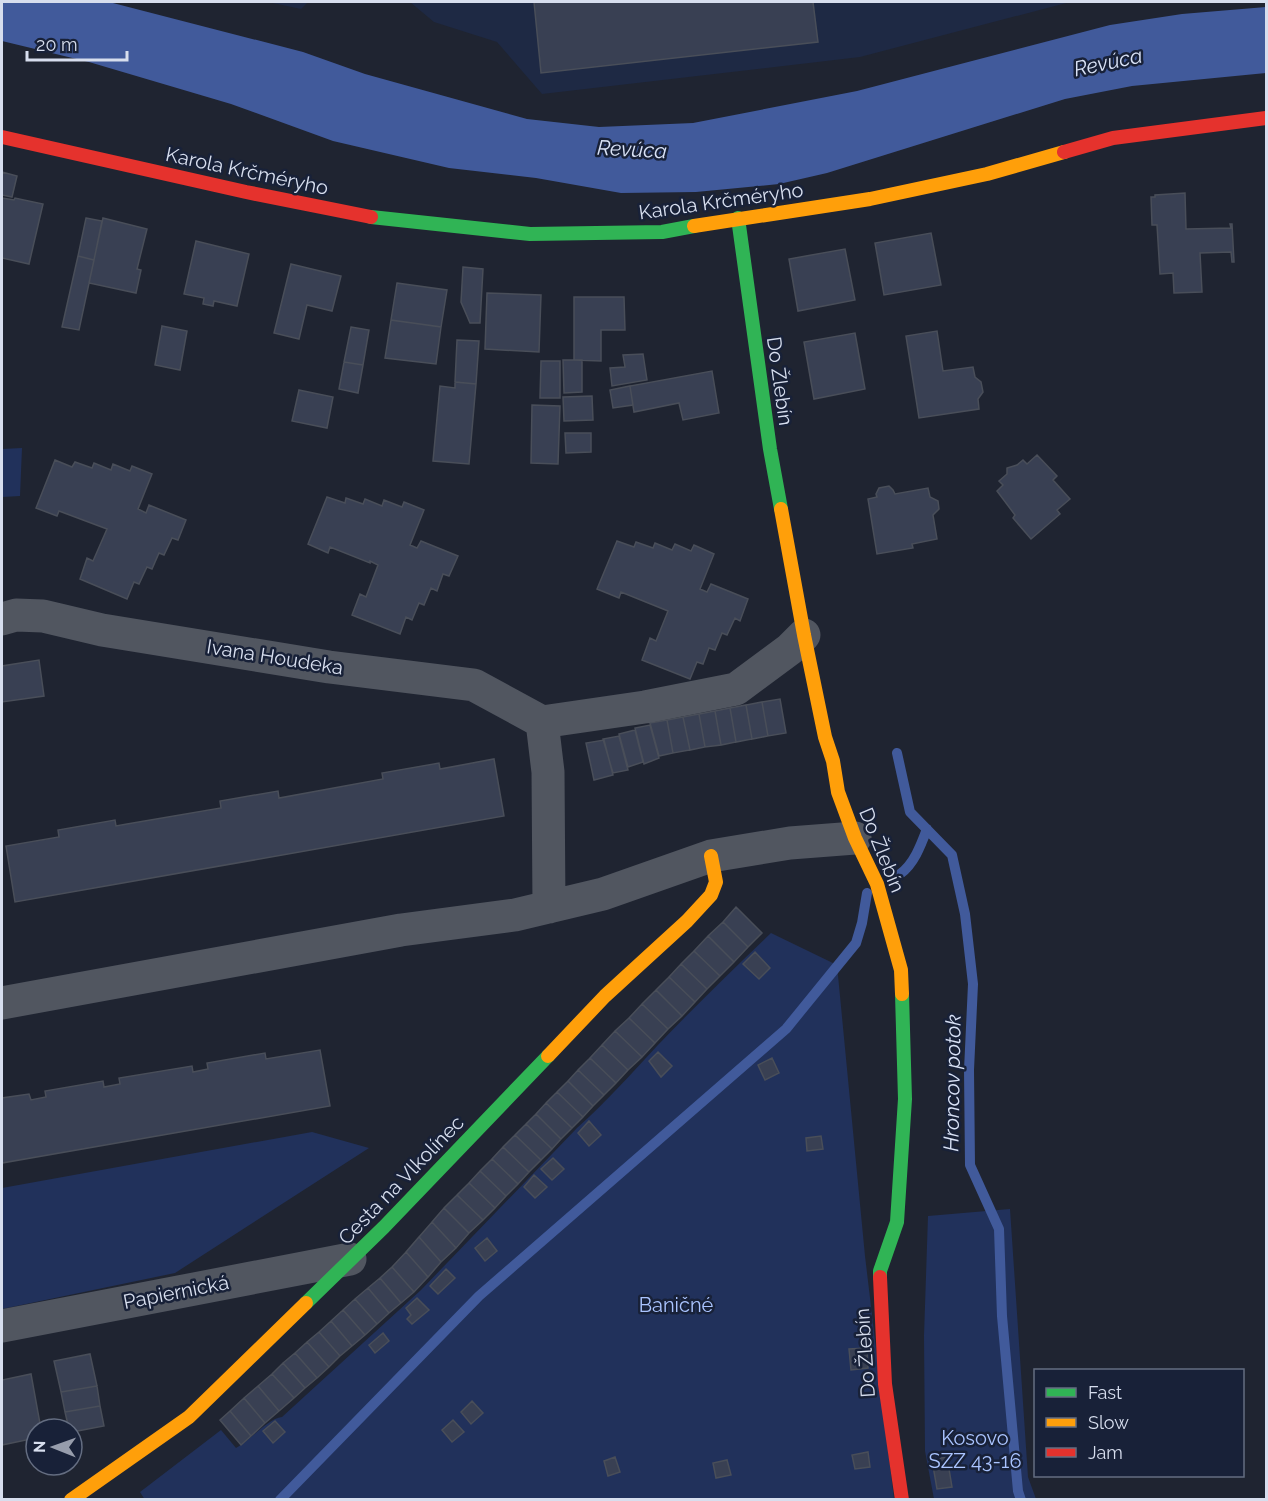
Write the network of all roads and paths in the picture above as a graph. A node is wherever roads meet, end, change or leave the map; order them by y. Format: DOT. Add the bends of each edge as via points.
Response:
graph roads {
  1 [pos="1266,118"];
  2 [pos="2,137"];
  3 [pos="738,218"];
  4 [pos="2,619"];
  5 [pos="804,635"];
  6 [pos="542,722"];
  7 [pos="855,838"];
  8 [pos="711,856"];
  9 [pos="549,908"];
  10 [pos="2,1003"];
  11 [pos="350,1259"];
  12 [pos="2,1326"];
  13 [pos="71,1500"];
  14 [pos="902,1500"];
  1 -- 3 [label="street, Karola Krčméryho" via="1113,138 987,174 870,199"];
  2 -- 3 [label="street, Karola Krčméryho" via="374,218 530,234 662,232"];
  3 -- 5 [label="street, Do Žlebín" via="770,449"];
  4 -- 6 [label="street, Ivana Houdeka" via="43,616 102,630 329,667 474,685"];
  5 -- 6 [label="street" via="736,689"];
  5 -- 7 [label="street, Do Žlebín" via="838,792"];
  6 -- 9 [label="street" via="548,772"];
  7 -- 8 [label="street" via="790,843"];
  7 -- 14 [label="street, Do Žlebín" via="877,884 901,970 905,1099 897,1222 880,1271 885,1384"];
  8 -- 9 [label="street" via="603,894"];
  8 -- 11 [label="street, Cesta na Vlkolínec" via="717,882 711,895 605,996"];
  9 -- 10 [label="street" via="400,930"];
  11 -- 12 [label="street, Papiernická"];
  11 -- 13 [label="street, Cesta na Vlkolínec" via="189,1417"];
}
